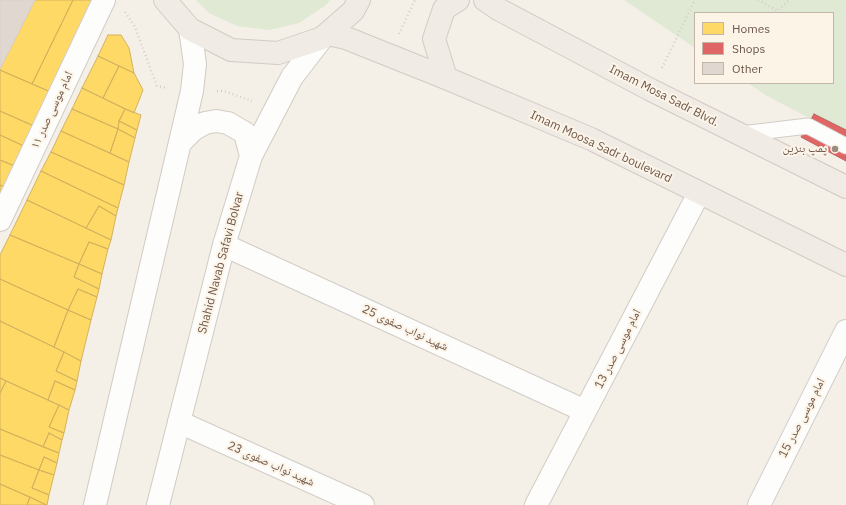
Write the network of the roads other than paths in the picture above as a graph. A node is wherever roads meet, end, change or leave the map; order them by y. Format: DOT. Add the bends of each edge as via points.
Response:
graph roads {
  1 [pos="104,0"];
  2 [pos="165,0"];
  3 [pos="359,0"];
  4 [pos="458,0"];
  5 [pos="485,0"];
  6 [pos="190,29"];
  7 [pos="325,36"];
  8 [pos="446,78"];
  9 [pos="741,134"];
  10 [pos="180,142"];
  11 [pos="846,146"];
  12 [pos="251,156"];
  13 [pos="846,187"];
  14 [pos="699,193"];
  15 [pos="0,220"];
  16 [pos="224,245"];
  17 [pos="846,265"];
  18 [pos="846,331"];
  19 [pos="585,411"];
  20 [pos="179,422"];
  21 [pos="95,505"];
  22 [pos="158,505"];
  23 [pos="363,505"];
  24 [pos="536,505"];
  25 [pos="759,505"];
  1 -- 15 [label="street, امام موسی صدر ۱۱"];
  2 -- 6 [label="main road"];
  3 -- 7 [label="main road" via="353,11"];
  4 -- 8 [label="main road" via="444,9 434,39"];
  5 -- 9 [label="main road, Imam Mosa Sadr Blvd." via="652,90"];
  6 -- 7 [label="main road" via="231,50 278,53"];
  6 -- 10 [label="street" via="195,64 192,91"];
  7 -- 8 [label="main road, Imam Moosa Sadr boulevard" via="346,38"];
  7 -- 12 [label="street, Shahid Navab Safavi Bolvar" via="292,77"];
  8 -- 14 [label="main road, Imam Moosa Sadr boulevard" via="591,139"];
  9 -- 11 [label="lane" via="808,126"];
  9 -- 13 [label="main road, Imam Mosa Sadr Blvd."];
  10 -- 12 [label="street" via="205,123 228,123 245,133"];
  10 -- 21 [label="street"];
  12 -- 16 [label="street, Shahid Navab Safavi Bolvar"];
  14 -- 17 [label="main road, Imam Moosa Sadr boulevard"];
  14 -- 19 [label="street, امام موسی صدر 13"];
  16 -- 19 [label="street, شهید نواب صفوی 25"];
  16 -- 20 [label="street, Shahid Navab Safavi Bolvar"];
  18 -- 25 [label="street, امام موسی صدر 15"];
  19 -- 24 [label="street, امام موسی صدر 13"];
  20 -- 22 [label="street, Shahid Navab Safavi Bolvar"];
  20 -- 23 [label="street, شهید نواب صفوی 23"];
}
